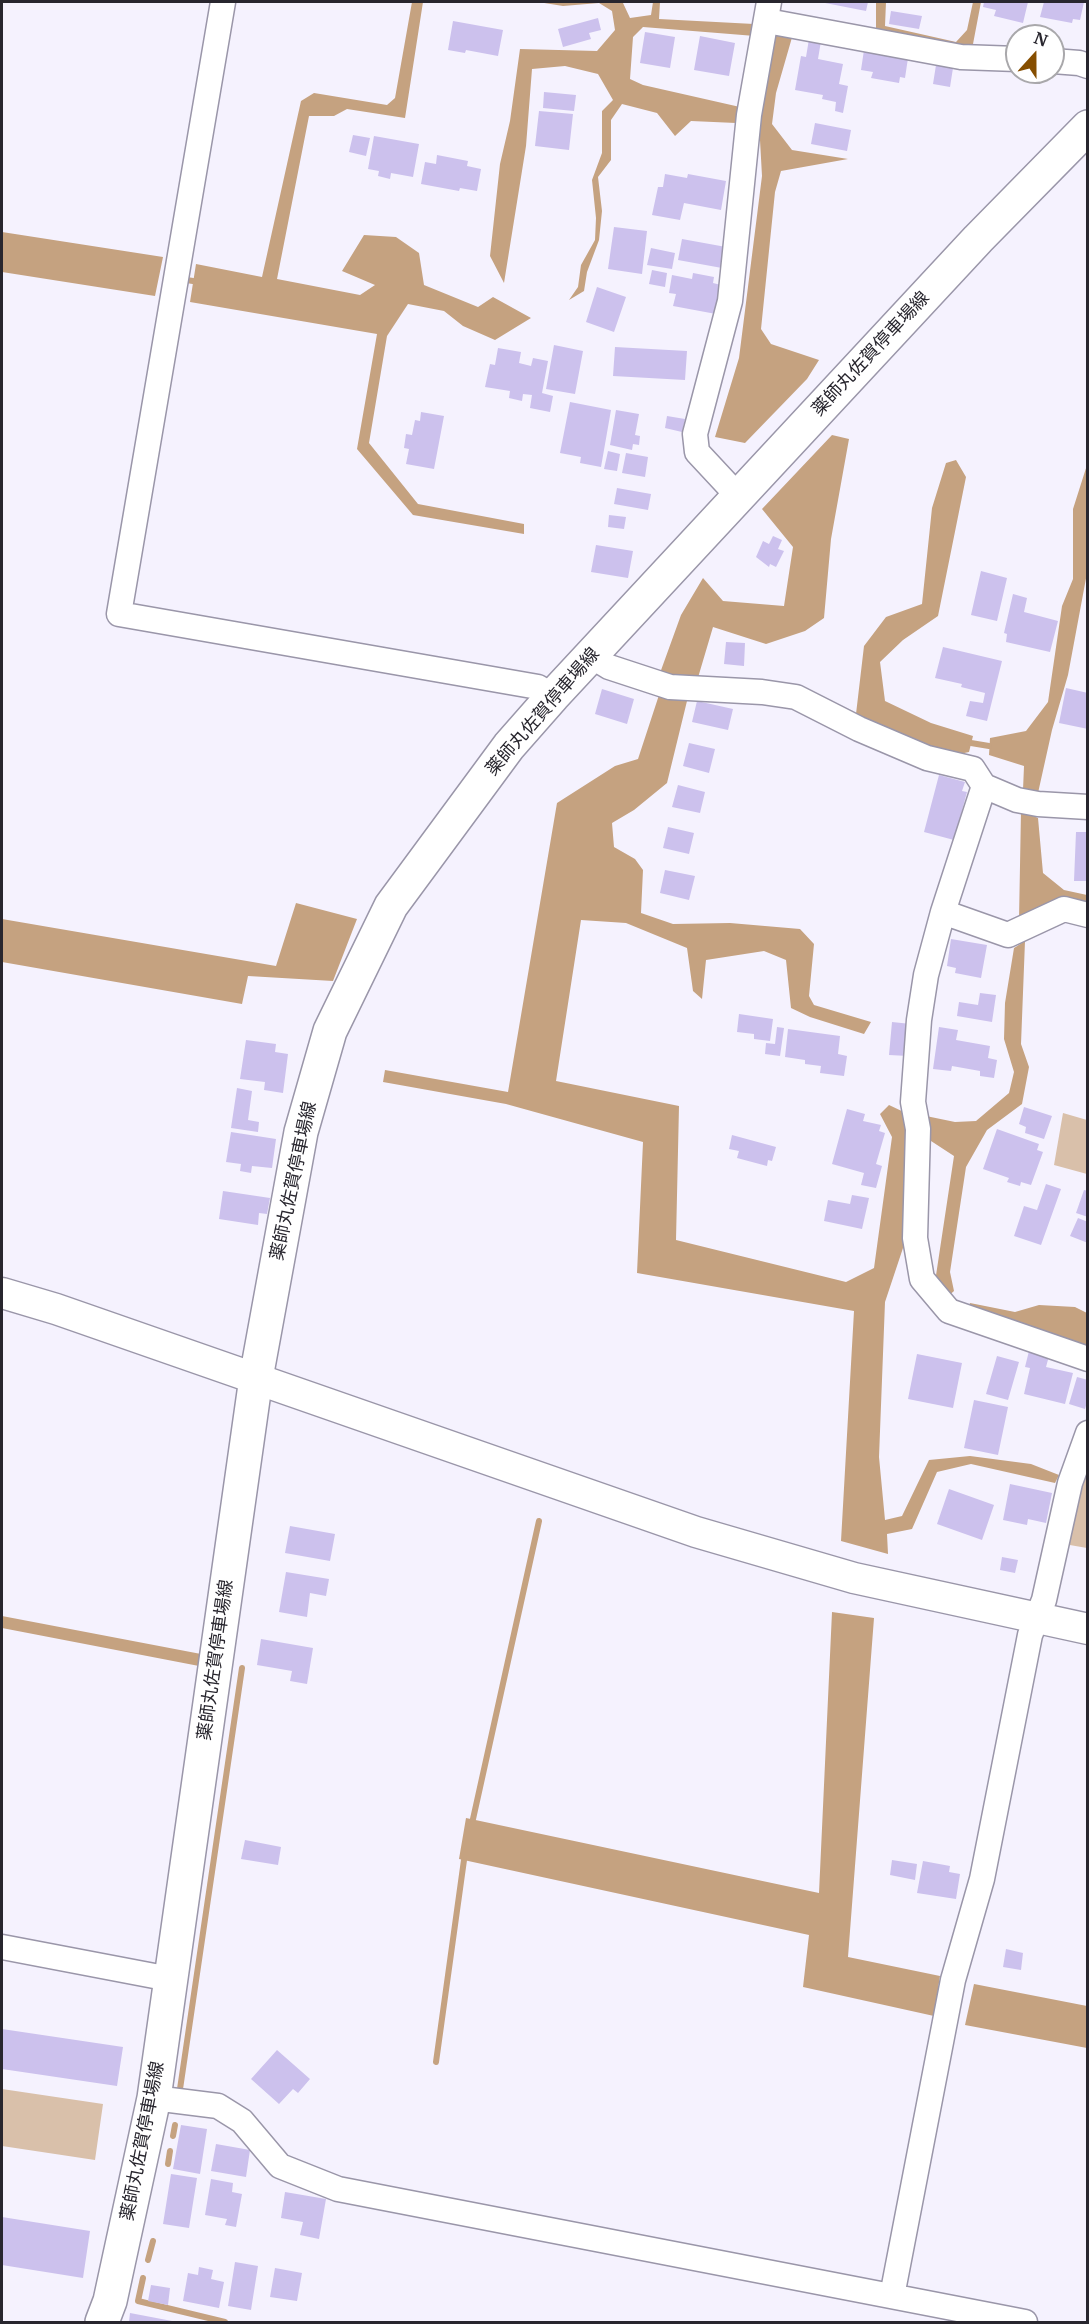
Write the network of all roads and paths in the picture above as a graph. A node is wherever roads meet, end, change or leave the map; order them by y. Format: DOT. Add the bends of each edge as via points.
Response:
graph roads {
  1 [pos="223,2"];
  2 [pos="767,22"];
  3 [pos="1005,59"];
  4 [pos="1065,62"];
  5 [pos="1088,66"];
  6 [pos="1088,128"];
  7 [pos="738,496"];
  8 [pos="591,656"];
  9 [pos="553,696"];
  10 [pos="984,786"];
  11 [pos="1088,807"];
  12 [pos="943,912"];
  13 [pos="1088,915"];
  14 [pos="2,1293"];
  15 [pos="1088,1359"];
  16 [pos="256,1378"];
  17 [pos="1088,1433"];
  18 [pos="1036,1618"];
  19 [pos="1088,1629"];
  20 [pos="2,1947"];
  21 [pos="170,1979"];
  22 [pos="154,2098"];
  23 [pos="892,2296"];
  24 [pos="102,2322"];
  25 [pos="1025,2322"];
  1 -- 9 [label="street" via="119,614 538,687"];
  2 -- 3 [label="street" via="961,57"];
  2 -- 7 [label="street" via="749,115 730,301 695,434 697,452"];
  4 -- 5 [label="street"];
  6 -- 7 [label="main road, 薬師丸佐賀停車場線" via="978,239"];
  7 -- 8 [label="main road, 薬師丸佐賀停車場線"];
  8 -- 9 [label="main road, 薬師丸佐賀停車場線"];
  8 -- 10 [label="street" via="609,667 676,688 796,697 927,758 973,769"];
  9 -- 16 [label="main road, 薬師丸佐賀停車場線" via="509,746 391,906 330,1031 301,1132"];
  10 -- 11 [label="street" via="1028,802"];
  10 -- 12 [label="street"];
  12 -- 13 [label="street" via="1008,935 1064,909"];
  12 -- 15 [label="street" via="926,975 913,1102 915,1238 922,1279 949,1311"];
  14 -- 16 [label="street"];
  16 -- 18 [label="street" via="696,1532 854,1578"];
  16 -- 21 [label="main road, 薬師丸佐賀停車場線"];
  17 -- 18 [label="street" via="1070,1483 1044,1600"];
  18 -- 19 [label="street"];
  18 -- 23 [label="street" via="982,1879 953,1980"];
  20 -- 21 [label="street"];
  21 -- 22 [label="main road, 薬師丸佐賀停車場線"];
  22 -- 23 [label="street" via="218,2106 242,2121 280,2166 338,2188"];
  22 -- 24 [label="main road, 薬師丸佐賀停車場線" via="110,2301"];
  23 -- 25 [label="street"];
}
